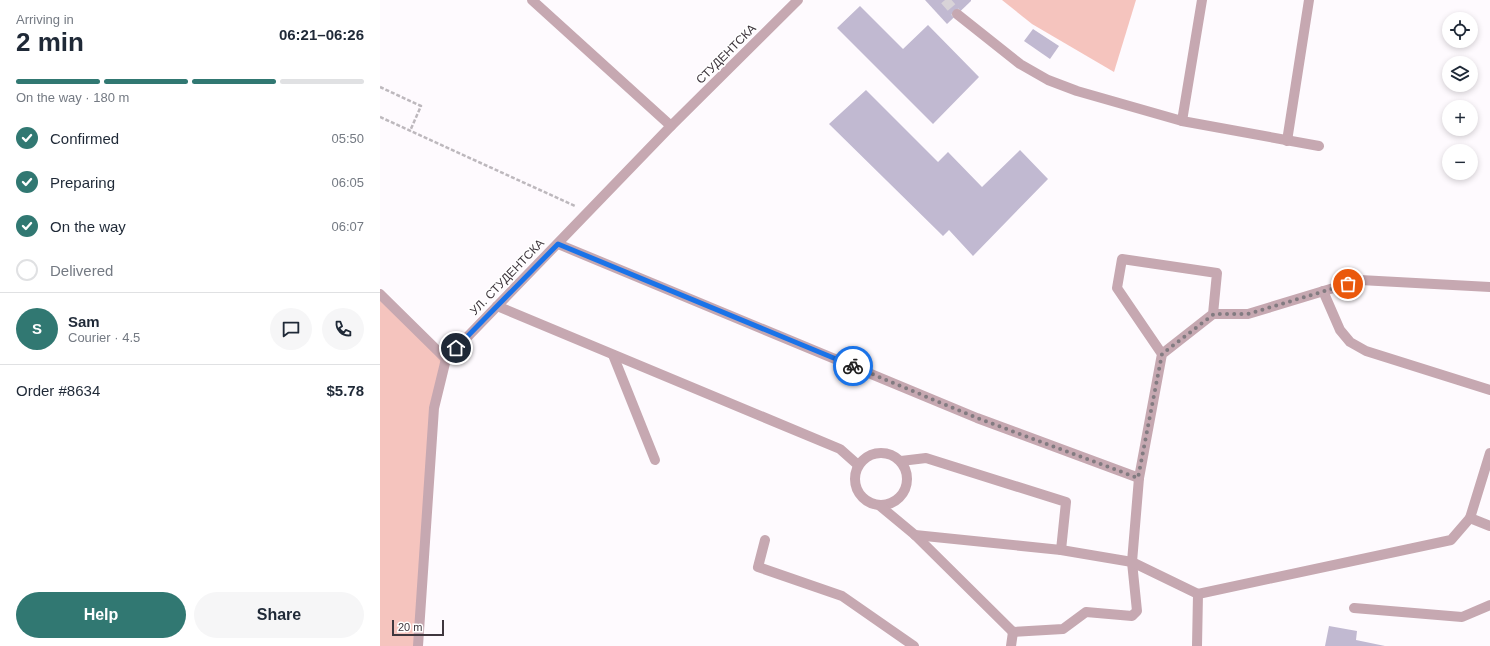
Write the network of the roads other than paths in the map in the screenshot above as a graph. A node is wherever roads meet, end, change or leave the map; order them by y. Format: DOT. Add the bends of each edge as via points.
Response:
graph roads {
  1 [pos="532,0"];
  2 [pos="798,0"];
  3 [pos="1202,0"];
  4 [pos="1309,0"];
  5 [pos="957,14"];
  6 [pos="1182,121"];
  7 [pos="671,126"];
  8 [pos="1287,141"];
  9 [pos="1319,146"];
  10 [pos="558,244"];
  11 [pos="1490,287"];
  12 [pos="1323,292"];
  13 [pos="380,294"];
  14 [pos="497,306"];
  15 [pos="1214,314"];
  16 [pos="1162,354"];
  17 [pos="613,355"];
  18 [pos="446,359"];
  19 [pos="1490,390"];
  20 [pos="1490,453"];
  21 [pos="655,460"];
  22 [pos="901,461"];
  23 [pos="858,465"];
  24 [pos="1138,478"];
  25 [pos="880,506"];
  26 [pos="1470,518"];
  27 [pos="1490,526"];
  28 [pos="915,535"];
  29 [pos="765,540"];
  30 [pos="1061,550"];
  31 [pos="1132,562"];
  32 [pos="1198,594"];
  33 [pos="1490,606"];
  34 [pos="1354,608"];
  35 [pos="1013,632"];
  36 [pos="418,646"];
  37 [pos="914,646"];
  38 [pos="1011,646"];
  39 [pos="1197,646"];
  1 -- 7 [label="street"];
  2 -- 7 [label="street, СТУДЕНТСКА"];
  3 -- 6 [label="street"];
  4 -- 8 [label="street"];
  5 -- 6 [label="street" via="1020,64 1048,80 1110,102"];
  6 -- 8 [label="street"];
  7 -- 10 [label="street, УЛ. СТУДЕНТСКА"];
  8 -- 9 [label="street"];
  10 -- 14 [label="street, УЛ. СТУДЕНТСКА"];
  10 -- 24 [label="street" via="977,418"];
  11 -- 12 [label="street" via="1360,280"];
  12 -- 15 [label="street" via="1248,314"];
  12 -- 19 [label="street" via="1340,330 1350,342 1366,352"];
  13 -- 18 [label="street"];
  14 -- 17 [label="street"];
  14 -- 18 [label="street, УЛ. СТУДЕНТСКА"];
  15 -- 16 [label="street"];
  15 -- 16 [label="street" via="1217,273 1122,259 1117,288"];
  16 -- 24 [label="street"];
  17 -- 21 [label="street"];
  17 -- 23 [label="street" via="840,449"];
  18 -- 36 [label="street" via="434,408"];
  20 -- 26 [label="street"];
  22 -- 23 [label="street" via="882,452 865,458"];
  22 -- 25 [label="street" via="908,482 903,494 894,503"];
  22 -- 30 [label="street" via="926,458 1066,502"];
  23 -- 25 [label="street" via="854,484 858,492 864,500"];
  24 -- 31 [label="street"];
  25 -- 28 [label="street"];
  26 -- 27 [label="street"];
  26 -- 32 [label="street" via="1451,540"];
  28 -- 30 [label="street"];
  28 -- 35 [label="street"];
  29 -- 37 [label="street" via="758,567 842,596"];
  30 -- 31 [label="street"];
  31 -- 32 [label="street"];
  31 -- 35 [label="street" via="1137,611 1132,616 1086,612 1063,629"];
  32 -- 39 [label="street"];
  33 -- 34 [label="street" via="1462,617"];
  35 -- 38 [label="street"];
}
